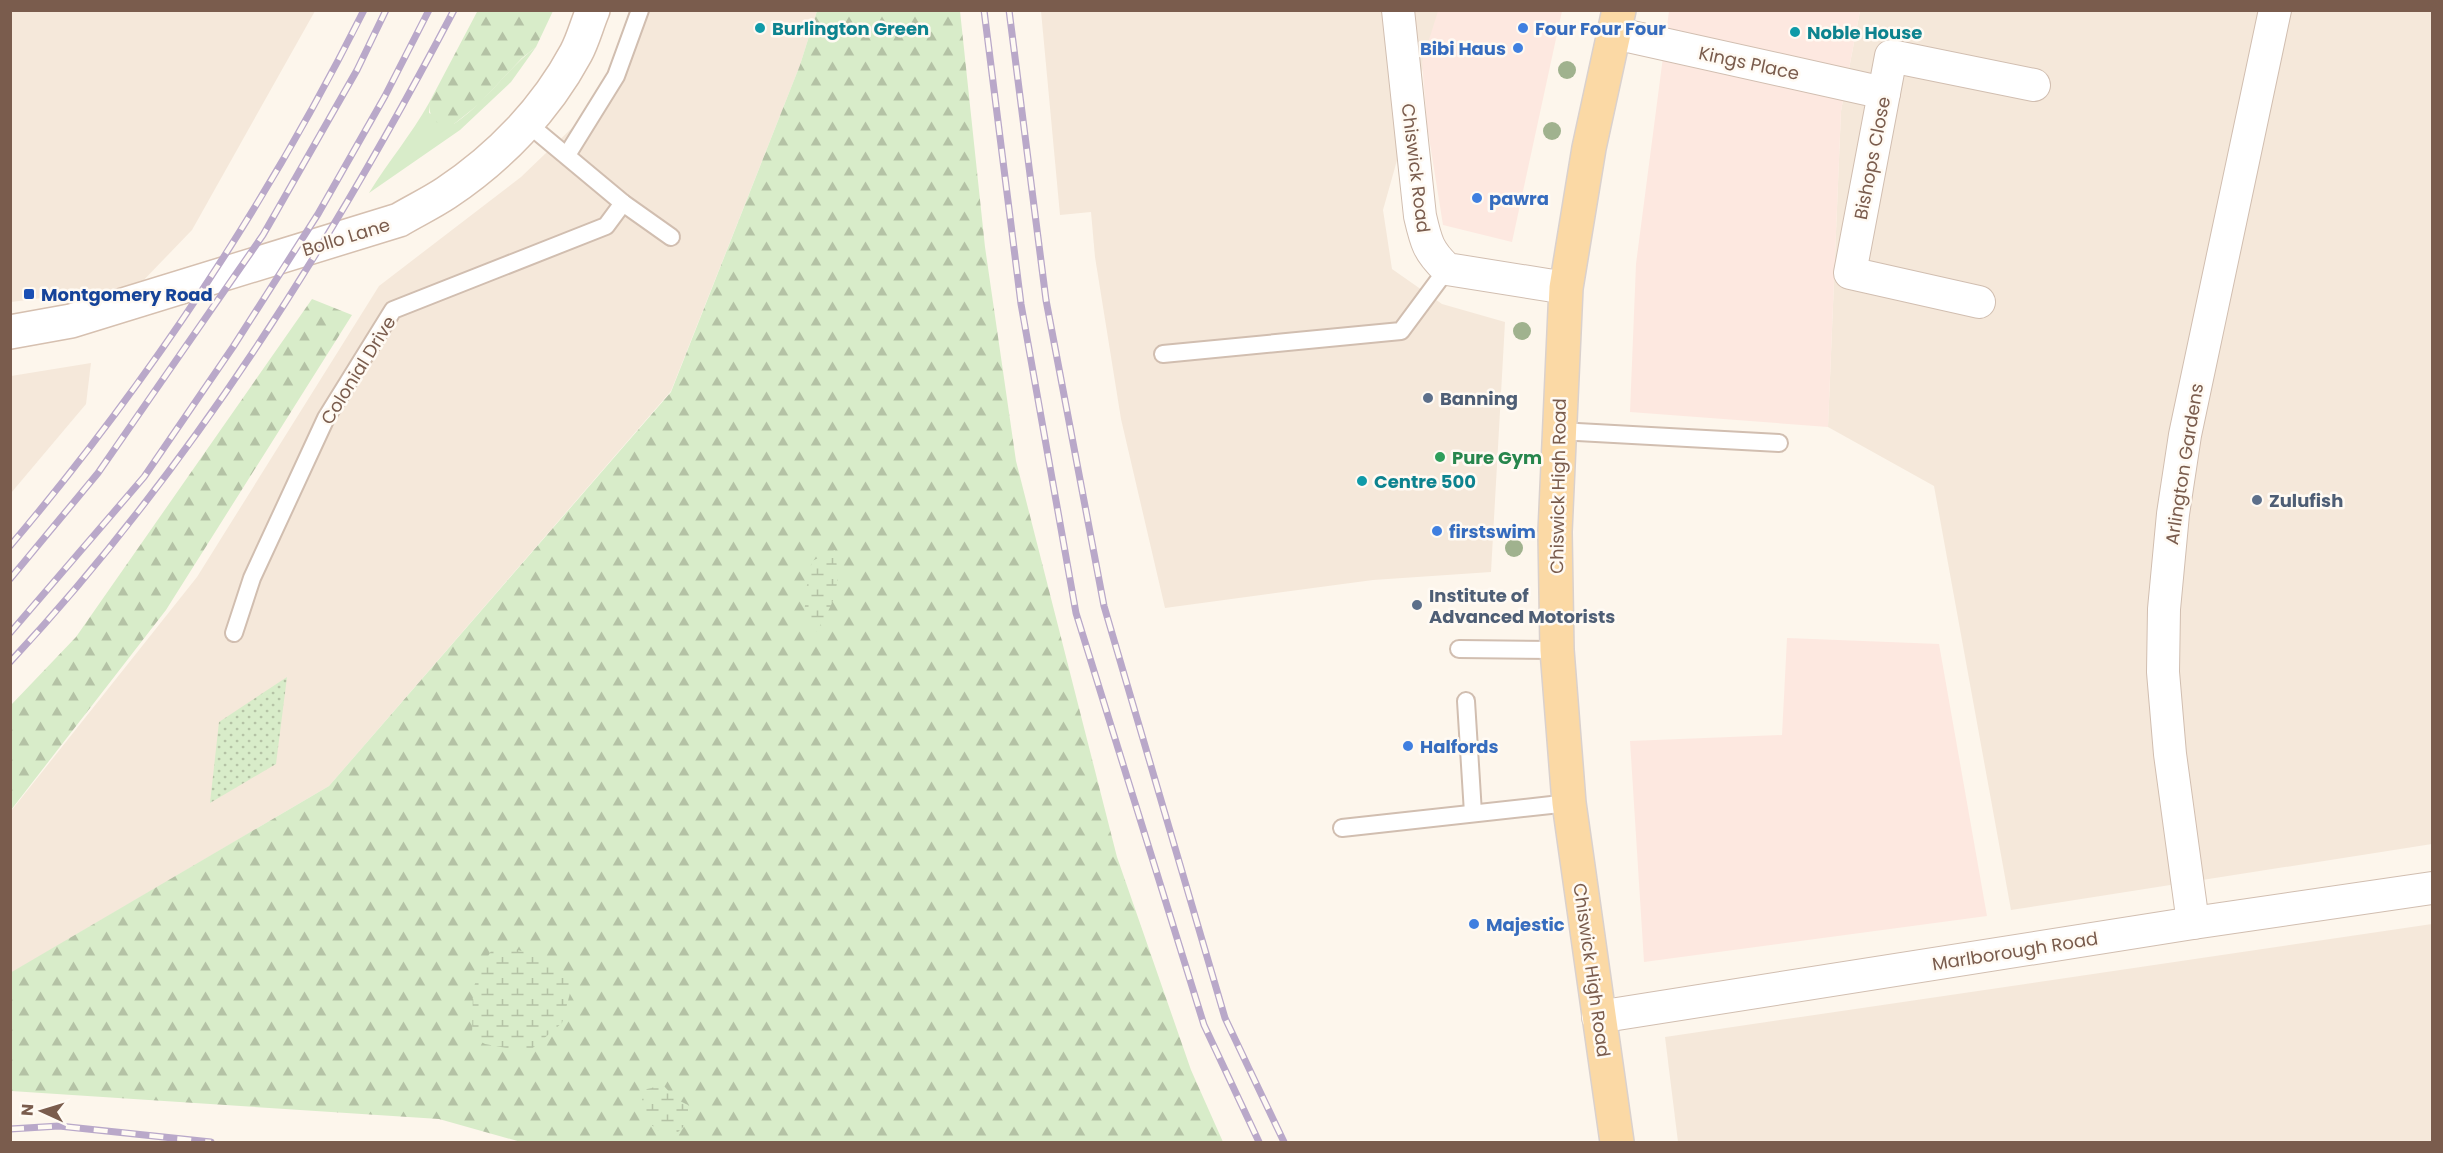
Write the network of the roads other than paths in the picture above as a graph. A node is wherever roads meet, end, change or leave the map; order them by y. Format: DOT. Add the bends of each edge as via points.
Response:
graph roads {
  1 [pos="593,10"];
  2 [pos="640,10"];
  3 [pos="1398,10"];
  4 [pos="2275,10"];
  5 [pos="1617,22"];
  6 [pos="2034,86"];
  7 [pos="1884,93"];
  8 [pos="526,123"];
  9 [pos="567,155"];
  10 [pos="623,202"];
  11 [pos="671,237"];
  12 [pos="1447,269"];
  13 [pos="1566,288"];
  14 [pos="1979,302"];
  15 [pos="10,332"];
  16 [pos="1163,354"];
  17 [pos="1559,430"];
  18 [pos="1779,443"];
  19 [pos="234,633"];
  20 [pos="1459,649"];
  21 [pos="1557,650"];
  22 [pos="1466,700"];
  23 [pos="1569,803"];
  24 [pos="1473,813"];
  25 [pos="1342,828"];
  26 [pos="2433,888"];
  27 [pos="2193,923"];
  28 [pos="1598,1017"];
  29 [pos="1617,1143"];
  1 -- 8 [label="street, Bollo Lane" via="577,51 552,92"];
  2 -- 9 [label="lane" via="616,76"];
  3 -- 12 [label="street, Chiswick Road" via="1420,216 1426,245"];
  4 -- 27 [label="street, Arlington Gardens" via="2185,435 2164,609 2164,684 2170,754"];
  5 -- 7 [label="street, Kings Place"];
  5 -- 13 [label="main road, Chiswick High Road" via="1589,148"];
  6 -- 7 [label="street, Bishops Close" via="1891,56"];
  7 -- 14 [label="street, Bishops Close" via="1850,273"];
  8 -- 9 [label="lane"];
  8 -- 15 [label="street, Bollo Lane" via="488,161 446,193 399,220 71,321"];
  9 -- 10 [label="lane"];
  10 -- 11 [label="lane"];
  10 -- 19 [label="lane, Colonial Drive" via="606,226 393,310 326,418 252,578"];
  12 -- 13 [label="street"];
  12 -- 16 [label="lane" via="1401,331"];
  13 -- 17 [label="main road, Chiswick High Road"];
  17 -- 18 [label="lane"];
  17 -- 21 [label="main road, Chiswick High Road" via="1555,532"];
  20 -- 21 [label="lane"];
  21 -- 23 [label="main road, Chiswick High Road"];
  22 -- 24 [label="lane"];
  23 -- 24 [label="lane"];
  23 -- 28 [label="main road, Chiswick High Road"];
  24 -- 25 [label="lane"];
  26 -- 27 [label="street, Marlborough Road"];
  27 -- 28 [label="street, Marlborough Road"];
  28 -- 29 [label="main road, Chiswick High Road"];
}
